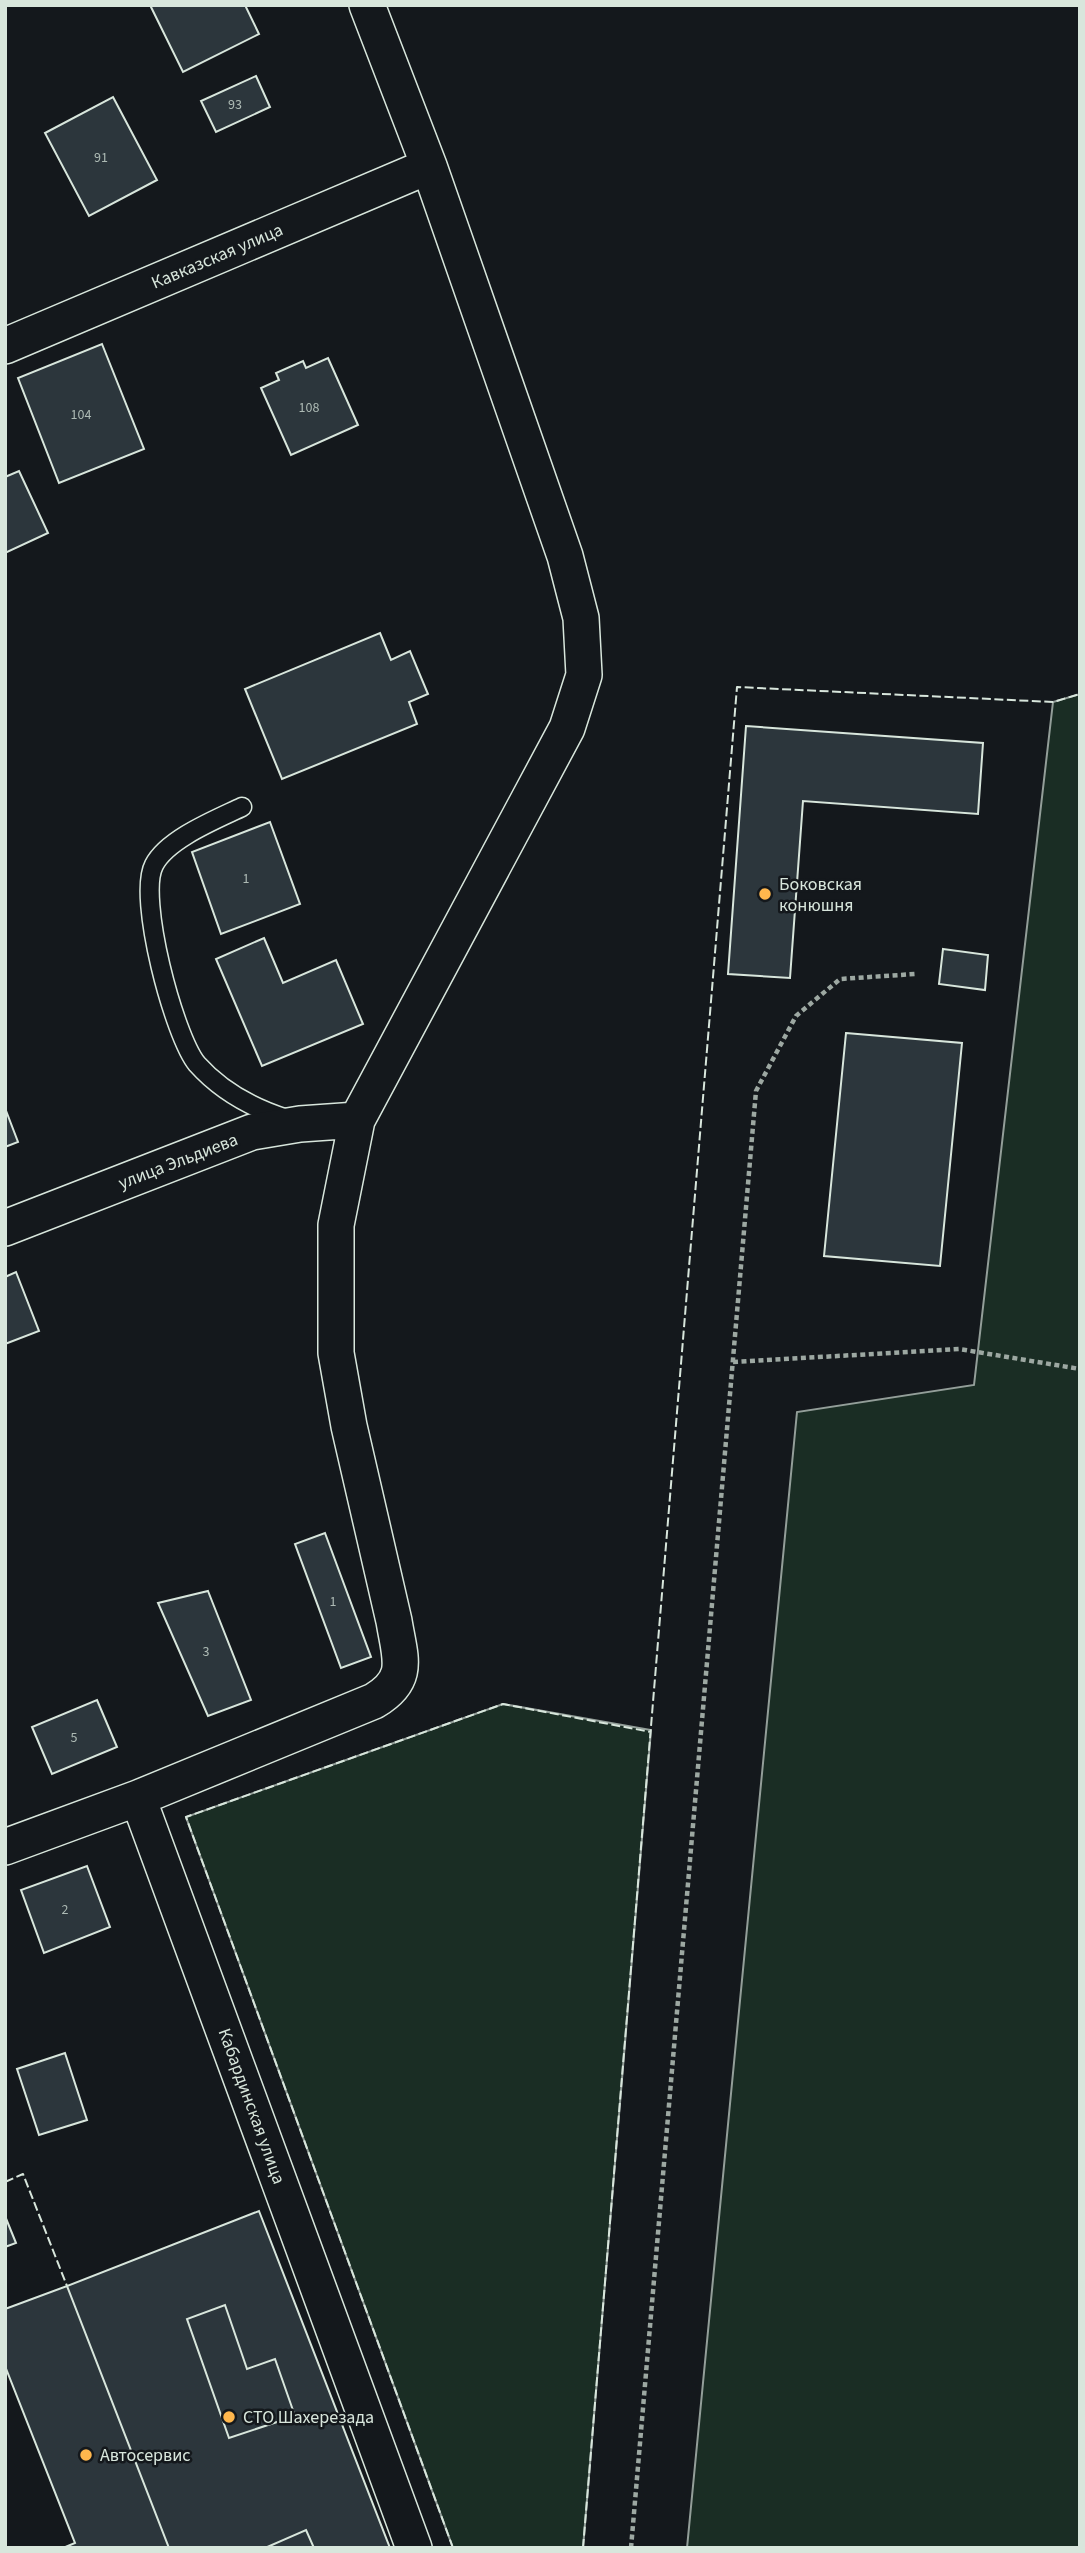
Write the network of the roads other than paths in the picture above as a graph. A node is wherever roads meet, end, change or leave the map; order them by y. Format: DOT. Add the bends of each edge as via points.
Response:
graph roads {
  1 [pos="368,5"];
  2 [pos="429,166"];
  3 [pos="5,346"];
  4 [pos="242,807"];
  5 [pos="357,1120"];
  6 [pos="300,1124"];
  7 [pos="5,1228"];
  8 [pos="138,1798"];
  9 [pos="5,1847"];
  10 [pos="414,2548"];
  1 -- 2 [label="street"];
  2 -- 3 [label="street, Кавказская улица"];
  2 -- 5 [label="street" via="565,556 580,618 584,675 567,728"];
  4 -- 6 [label="lane" via="203,826 165,851 154,864 148,883 157,944 176,1021 196,1062 241,1101"];
  5 -- 6 [label="street, улица Эльдиева"];
  5 -- 8 [label="street" via="335,1225 336,1353 394,1621 399,1680 374,1701"];
  6 -- 7 [label="street, улица Эльдиева" via="252,1132"];
  8 -- 9 [label="street"];
  8 -- 10 [label="street, Кабардинская улица"];
}
